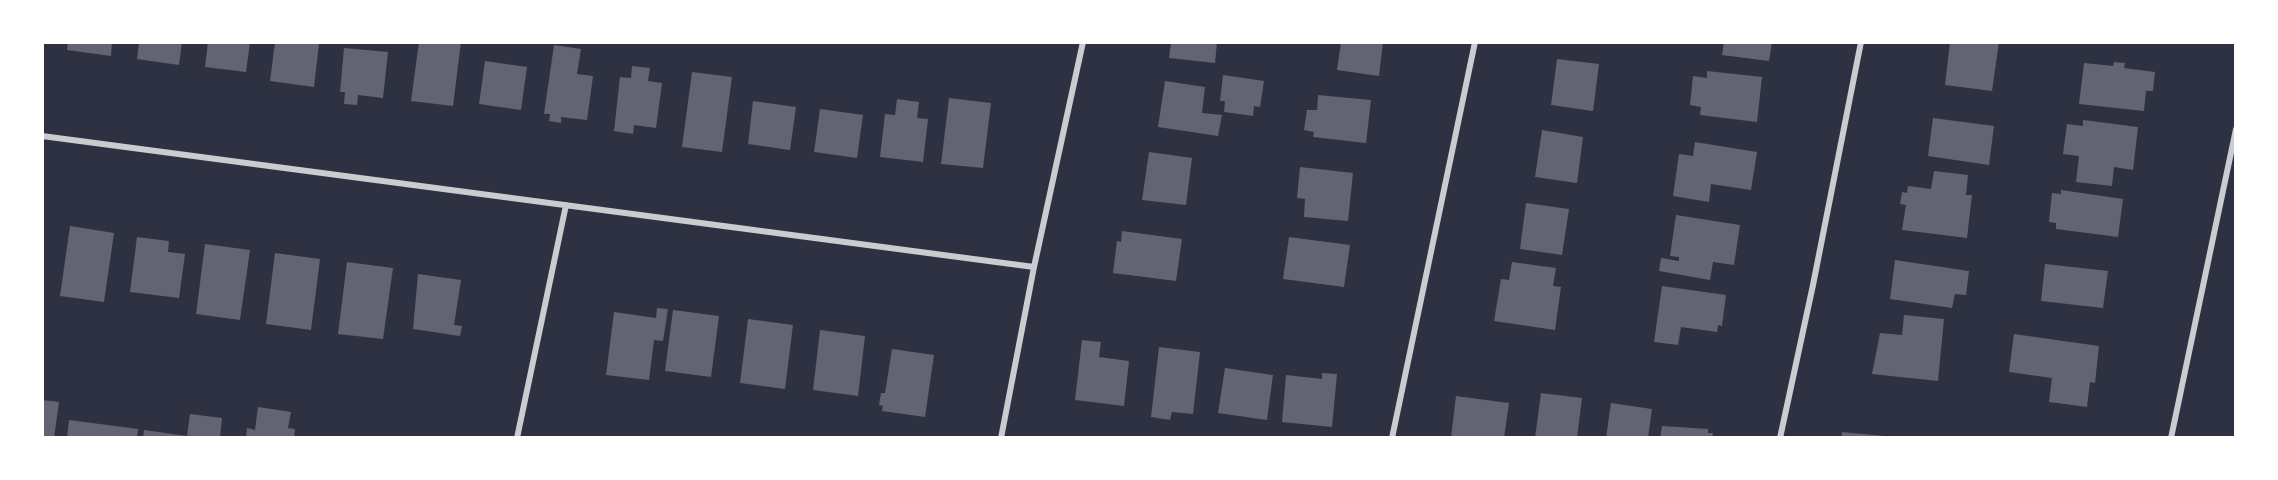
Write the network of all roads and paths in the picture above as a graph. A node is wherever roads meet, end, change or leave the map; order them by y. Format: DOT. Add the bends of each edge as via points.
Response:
graph roads {
  1 [pos="1083,42"];
  2 [pos="1475,42"];
  3 [pos="1861,42"];
  4 [pos="2236,129"];
  5 [pos="42,136"];
  6 [pos="566,205"];
  7 [pos="1034,267"];
  8 [pos="517,438"];
  9 [pos="1001,438"];
  10 [pos="1392,438"];
  11 [pos="1780,438"];
  12 [pos="2171,438"];
  1 -- 7 [label="street"];
  2 -- 10 [label="street"];
  3 -- 11 [label="street"];
  4 -- 12 [label="street"];
  5 -- 6 [label="street"];
  6 -- 7 [label="street"];
  6 -- 8 [label="street"];
  7 -- 9 [label="street"];
}
